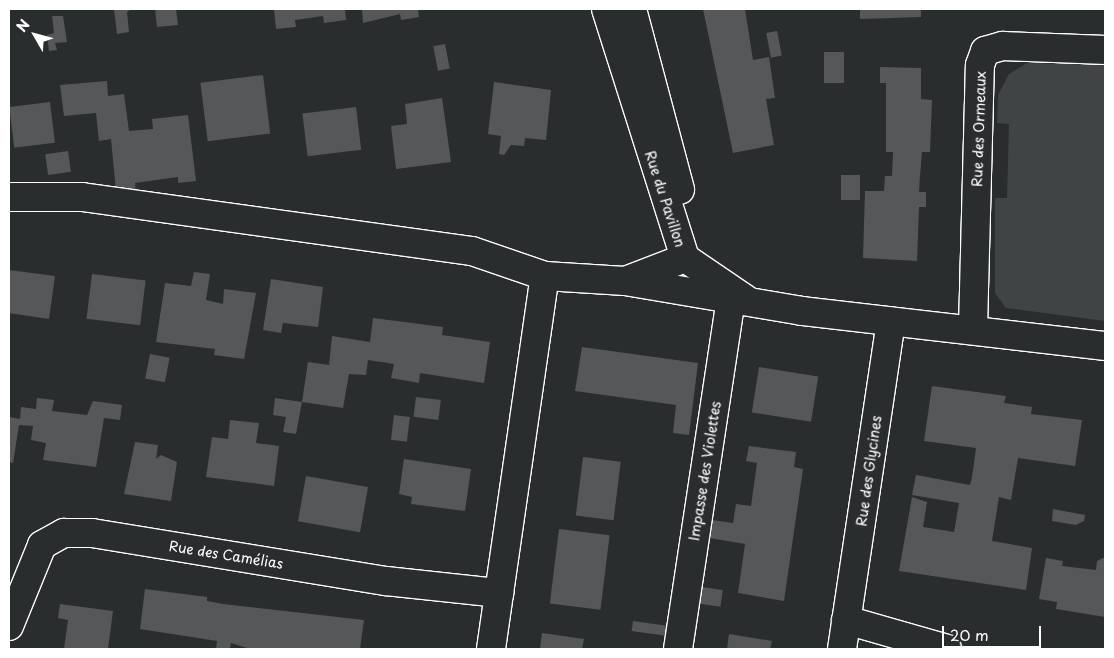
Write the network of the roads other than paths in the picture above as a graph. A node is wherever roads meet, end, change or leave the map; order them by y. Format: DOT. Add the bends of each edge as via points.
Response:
graph roads {
  1 [pos="606,9"];
  2 [pos="632,9"];
  3 [pos="1105,50"];
  4 [pos="9,197"];
  5 [pos="685,258"];
  6 [pos="545,276"];
  7 [pos="625,281"];
  8 [pos="740,299"];
  9 [pos="891,322"];
  10 [pos="973,328"];
  11 [pos="1105,346"];
  12 [pos="500,593"];
  13 [pos="846,620"];
  14 [pos="9,626"];
  15 [pos="491,649"];
  16 [pos="678,649"];
  17 [pos="842,649"];
  18 [pos="947,649"];
  1 -- 5 [label="street, Rue du Pavillon"];
  2 -- 5 [label="street, Rue du Pavillon" via="690,228"];
  3 -- 10 [label="street, Rue des Ormeaux" via="1003,46 985,51 980,65"];
  4 -- 6 [label="street" via="82,197 472,251"];
  5 -- 7 [label="street"];
  5 -- 8 [label="street"];
  6 -- 7 [label="street"];
  6 -- 12 [label="street"];
  7 -- 8 [label="street"];
  8 -- 9 [label="street"];
  8 -- 16 [label="street, Impasse des Violettes"];
  9 -- 10 [label="street"];
  9 -- 13 [label="street, Rue des Glycines"];
  10 -- 11 [label="street"];
  12 -- 14 [label="street, Rue des Camélias" via="386,581 92,533 64,533 42,545"];
  12 -- 15 [label="street"];
  13 -- 17 [label="street, Rue des Glycines"];
  13 -- 18 [label="street"];
}
